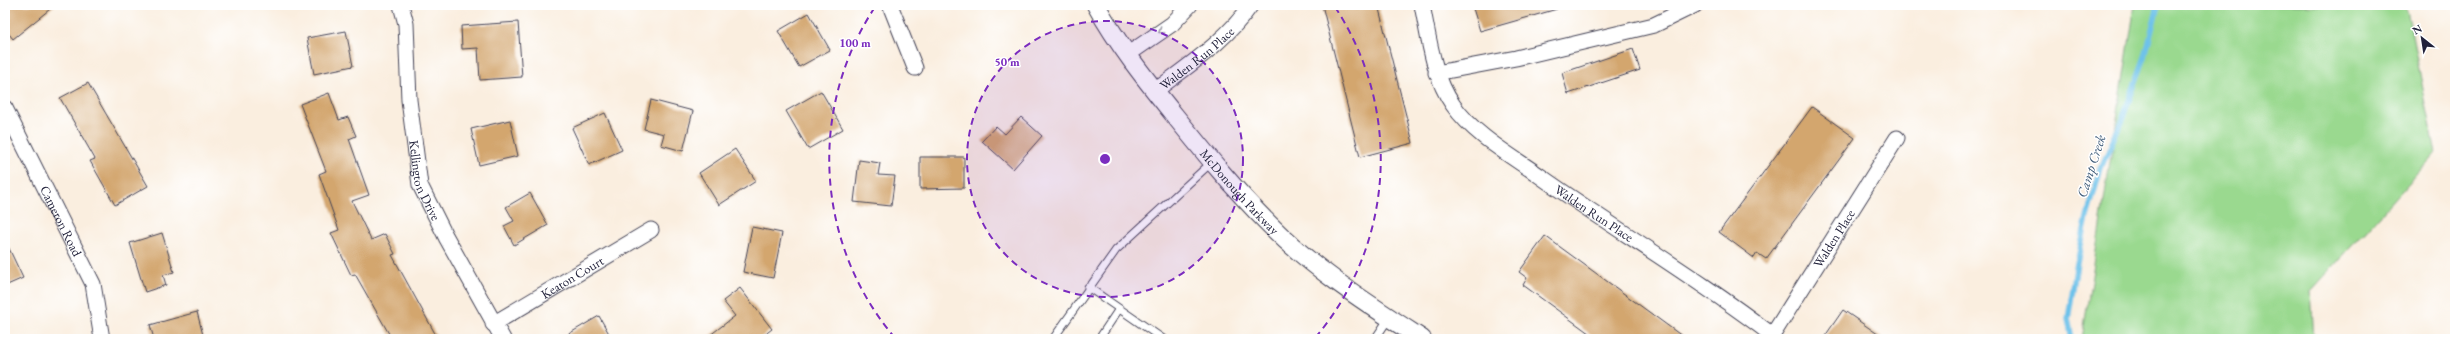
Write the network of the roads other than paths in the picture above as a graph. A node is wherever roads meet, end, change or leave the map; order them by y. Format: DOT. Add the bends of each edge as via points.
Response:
graph roads {
  1 [pos="401,5"];
  2 [pos="890,5"];
  3 [pos="1096,5"];
  4 [pos="1190,5"];
  5 [pos="1252,5"];
  6 [pos="1422,5"];
  7 [pos="1695,5"];
  8 [pos="1127,55"];
  9 [pos="915,68"];
  10 [pos="1436,73"];
  11 [pos="1155,91"];
  12 [pos="5,108"];
  13 [pos="1897,138"];
  14 [pos="1212,162"];
  15 [pos="651,230"];
  16 [pos="1088,287"];
  17 [pos="1119,309"];
  18 [pos="1389,318"];
  19 [pos="493,324"];
  20 [pos="1771,337"];
  21 [pos="102,339"];
  22 [pos="503,339"];
  23 [pos="1053,339"];
  24 [pos="1099,339"];
  25 [pos="1163,339"];
  26 [pos="1375,339"];
  27 [pos="1422,339"];
  1 -- 19 [label="street, Kellington Drive" via="406,24 409,100 420,185"];
  2 -- 9 [label="street"];
  3 -- 8 [label="street, McDonough Parkway"];
  4 -- 8 [label="street, one-way" via="1172,24"];
  5 -- 11 [label="street, Walden Run Place" via="1220,42"];
  6 -- 10 [label="street, Walden Run Place"];
  7 -- 10 [label="street" via="1654,25 1516,58"];
  8 -- 11 [label="street, McDonough Parkway"];
  10 -- 20 [label="street, Walden Run Place" via="1454,106 1480,133 1603,220 1742,311"];
  11 -- 14 [label="street, McDonough Parkway"];
  12 -- 21 [label="street, Cameron Road" via="93,284"];
  13 -- 20 [label="street, Walden Place"];
  14 -- 16 [label="lane" via="1116,250"];
  14 -- 18 [label="street, McDonough Parkway" via="1268,224 1305,257"];
  15 -- 19 [label="street, Keaton Court"];
  16 -- 17 [label="lane"];
  16 -- 23 [label="lane"];
  17 -- 24 [label="lane"];
  17 -- 25 [label="lane"];
  18 -- 26 [label="lane"];
  18 -- 27 [label="street, McDonough Parkway"];
  19 -- 22 [label="street, Kellington Drive"];
}
